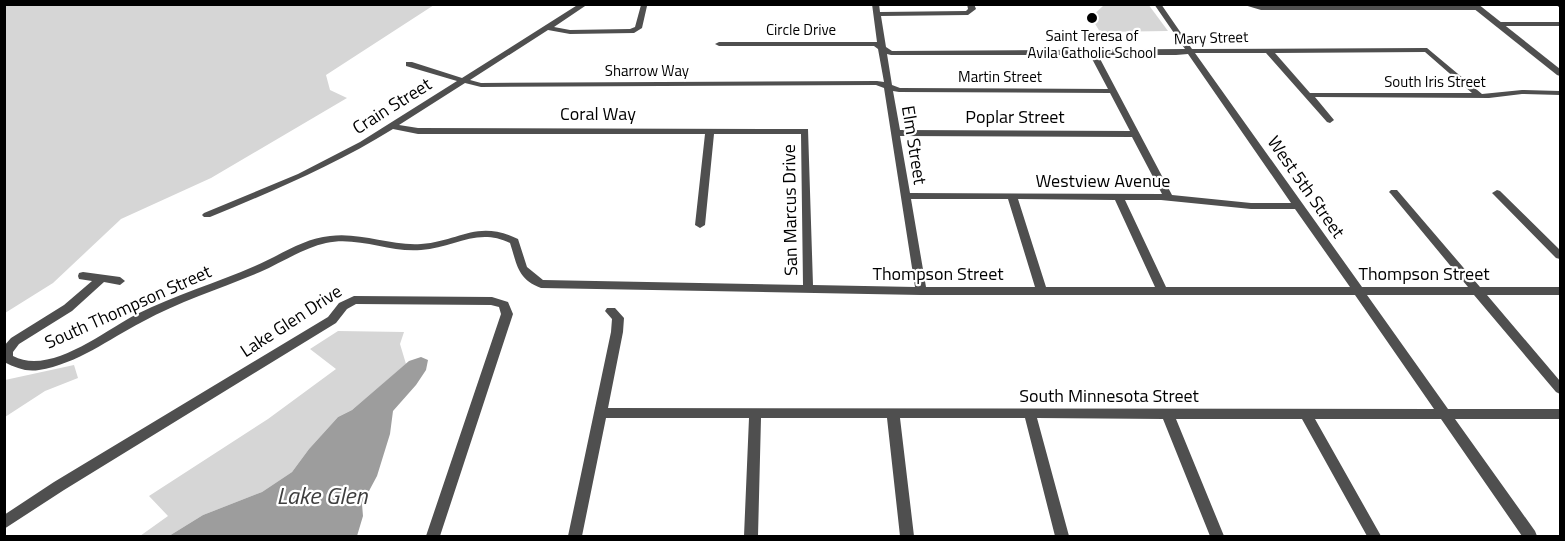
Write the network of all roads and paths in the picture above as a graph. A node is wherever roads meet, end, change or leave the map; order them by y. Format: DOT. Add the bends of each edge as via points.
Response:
graph roads {
  1 [pos="585,4"];
  2 [pos="970,4"];
  3 [pos="1157,4"];
  4 [pos="1245,5"];
  5 [pos="643,6"];
  6 [pos="1475,6"];
  7 [pos="876,9"];
  8 [pos="1498,24"];
  9 [pos="1560,24"];
  10 [pos="548,28"];
  11 [pos="719,44"];
  12 [pos="882,48"];
  13 [pos="1268,50"];
  14 [pos="1190,51"];
  15 [pos="1093,53"];
  16 [pos="409,64"];
  17 [pos="1560,73"];
  18 [pos="463,81"];
  19 [pos="888,87"];
  20 [pos="1113,91"];
  21 [pos="1560,93"];
  22 [pos="1308,95"];
  23 [pos="1480,96"];
  24 [pos="1330,120"];
  25 [pos="392,126"];
  26 [pos="710,131"];
  27 [pos="806,131"];
  28 [pos="896,133"];
  29 [pos="1135,134"];
  30 [pos="1394,192"];
  31 [pos="1497,193"];
  32 [pos="906,196"];
  33 [pos="1012,196"];
  34 [pos="1119,197"];
  35 [pos="1169,198"];
  36 [pos="1299,206"];
  37 [pos="207,215"];
  38 [pos="700,225"];
  39 [pos="348,239"];
  40 [pos="1560,256"];
  41 [pos="82,276"];
  42 [pos="101,279"];
  43 [pos="120,281"];
  44 [pos="808,289"];
  45 [pos="1041,290"];
  46 [pos="1357,290"];
  47 [pos="1476,290"];
  48 [pos="921,291"];
  49 [pos="1162,291"];
  50 [pos="1560,291"];
  51 [pos="611,311"];
  52 [pos="1560,389"];
  53 [pos="601,413"];
  54 [pos="755,413"];
  55 [pos="893,414"];
  56 [pos="1030,414"];
  57 [pos="1306,414"];
  58 [pos="1444,414"];
  59 [pos="1560,414"];
  60 [pos="1168,415"];
  61 [pos="4,524"];
  62 [pos="433,537"];
  63 [pos="575,537"];
  64 [pos="751,537"];
  65 [pos="907,537"];
  66 [pos="1062,537"];
  67 [pos="1217,537"];
  68 [pos="1374,537"];
  69 [pos="1530,537"];
  1 -- 10 [label="street, Crain Street"];
  2 -- 7 [label="street" via="972,9 968,13"];
  3 -- 14 [label="street, West 5th Street"];
  4 -- 6 [label="street"];
  5 -- 10 [label="street" via="638,28 631,31"];
  6 -- 8 [label="street"];
  7 -- 12 [label="street, Elm Street"];
  8 -- 9 [label="street"];
  8 -- 17 [label="street"];
  10 -- 18 [label="street, Crain Street"];
  11 -- 12 [label="street, Circle Drive" via="875,44"];
  12 -- 15 [label="street, Mary Street" via="891,52"];
  12 -- 19 [label="street, Elm Street"];
  13 -- 14 [label="street, Mary Street"];
  13 -- 22 [label="street"];
  13 -- 23 [label="street, Mary Street" via="1427,50"];
  14 -- 15 [label="street, Mary Street"];
  14 -- 36 [label="street, West 5th Street"];
  15 -- 20 [label="street"];
  16 -- 18 [label="street, Sharrow Way"];
  18 -- 19 [label="street, Sharrow Way" via="481,85 877,83"];
  18 -- 25 [label="street, Crain Street"];
  19 -- 20 [label="street, Martin Street"];
  19 -- 28 [label="street, Elm Street"];
  20 -- 29 [label="street"];
  21 -- 23 [label="street, South Iris Street"];
  22 -- 23 [label="street, South Iris Street"];
  22 -- 24 [label="street"];
  25 -- 26 [label="street, Coral Way" via="418,131"];
  25 -- 37 [label="street, Crain Street" via="301,176"];
  26 -- 27 [label="street, Coral Way"];
  26 -- 38 [label="street"];
  27 -- 44 [label="street, San Marcus Drive"];
  28 -- 29 [label="street, Poplar Street"];
  28 -- 32 [label="street, Elm Street"];
  29 -- 35 [label="street"];
  30 -- 47 [label="street"];
  31 -- 40 [label="street"];
  32 -- 33 [label="street, Westview Avenue"];
  32 -- 48 [label="street, Elm Street"];
  33 -- 34 [label="street, Westview Avenue"];
  33 -- 45 [label="street"];
  34 -- 35 [label="street, Westview Avenue"];
  34 -- 49 [label="street"];
  35 -- 36 [label="street, Westview Avenue"];
  36 -- 46 [label="street, West 5th Street"];
  39 -- 42 [label="street, South Thompson Street" via="326,240 188,294 65,358 28,366 15,365 7,358 15,341 68,308"];
  39 -- 44 [label="street, Thompson Street" via="420,247 441,244 467,233 490,231 514,241 524,273 541,284"];
  41 -- 42 [label="street"];
  42 -- 43 [label="street"];
  44 -- 48 [label="street, Thompson Street"];
  45 -- 48 [label="street, Thompson Street"];
  45 -- 49 [label="street, Thompson Street"];
  46 -- 47 [label="street, Thompson Street"];
  46 -- 49 [label="street, Thompson Street"];
  46 -- 58 [label="street, West 5th Street"];
  47 -- 50 [label="street, Thompson Street"];
  47 -- 52 [label="street"];
  51 -- 53 [label="street" via="618,318 617,332"];
  53 -- 54 [label="street, South Minnesota Street"];
  53 -- 63 [label="street"];
  54 -- 55 [label="street, South Minnesota Street"];
  54 -- 64 [label="street"];
  55 -- 56 [label="street, South Minnesota Street"];
  55 -- 65 [label="street"];
  56 -- 60 [label="street, South Minnesota Street"];
  56 -- 66 [label="street"];
  57 -- 58 [label="street, South Minnesota Street"];
  57 -- 60 [label="street, South Minnesota Street"];
  57 -- 68 [label="street"];
  58 -- 59 [label="street, South Minnesota Street"];
  58 -- 69 [label="street, West 5th Street"];
  60 -- 67 [label="street"];
  61 -- 62 [label="street, Lake Glen Drive" via="59,486 332,320 354,300 492,301 504,305 507,314"];
}
